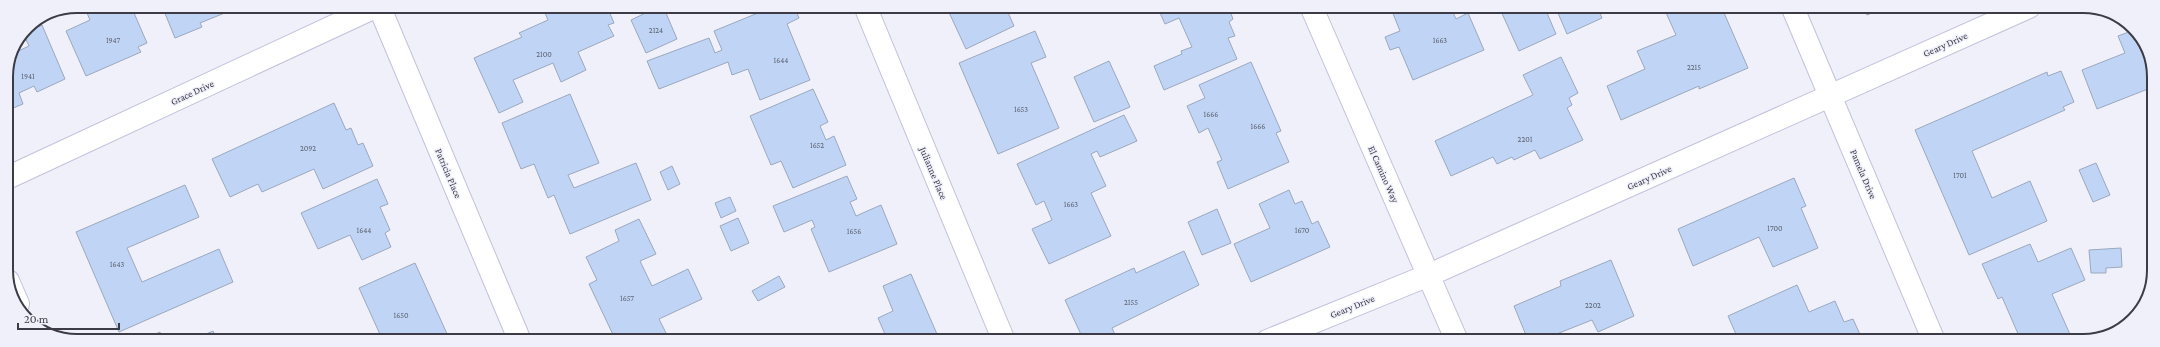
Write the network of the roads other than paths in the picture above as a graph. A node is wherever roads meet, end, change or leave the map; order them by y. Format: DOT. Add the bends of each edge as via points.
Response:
graph roads {
  1 [pos="363,13"];
  2 [pos="381,13"];
  3 [pos="868,13"];
  4 [pos="1315,13"];
  5 [pos="1795,13"];
  6 [pos="2016,13"];
  7 [pos="1831,96"];
  8 [pos="13,175"];
  9 [pos="1429,275"];
  10 [pos="517,334"];
  11 [pos="1001,334"];
  12 [pos="1284,334"];
  13 [pos="1454,334"];
  14 [pos="1931,334"];
  1 -- 8 [label="street, Grace Drive"];
  2 -- 10 [label="street, Patricia Place"];
  3 -- 11 [label="street, Julianne Place"];
  4 -- 9 [label="street, El Camino Way"];
  5 -- 7 [label="street, Pamela Drive"];
  6 -- 7 [label="street, Geary Drive"];
  7 -- 9 [label="street, Geary Drive"];
  7 -- 14 [label="street, Pamela Drive"];
  9 -- 12 [label="street, Geary Drive"];
  9 -- 13 [label="street, El Camino Way"];
}
